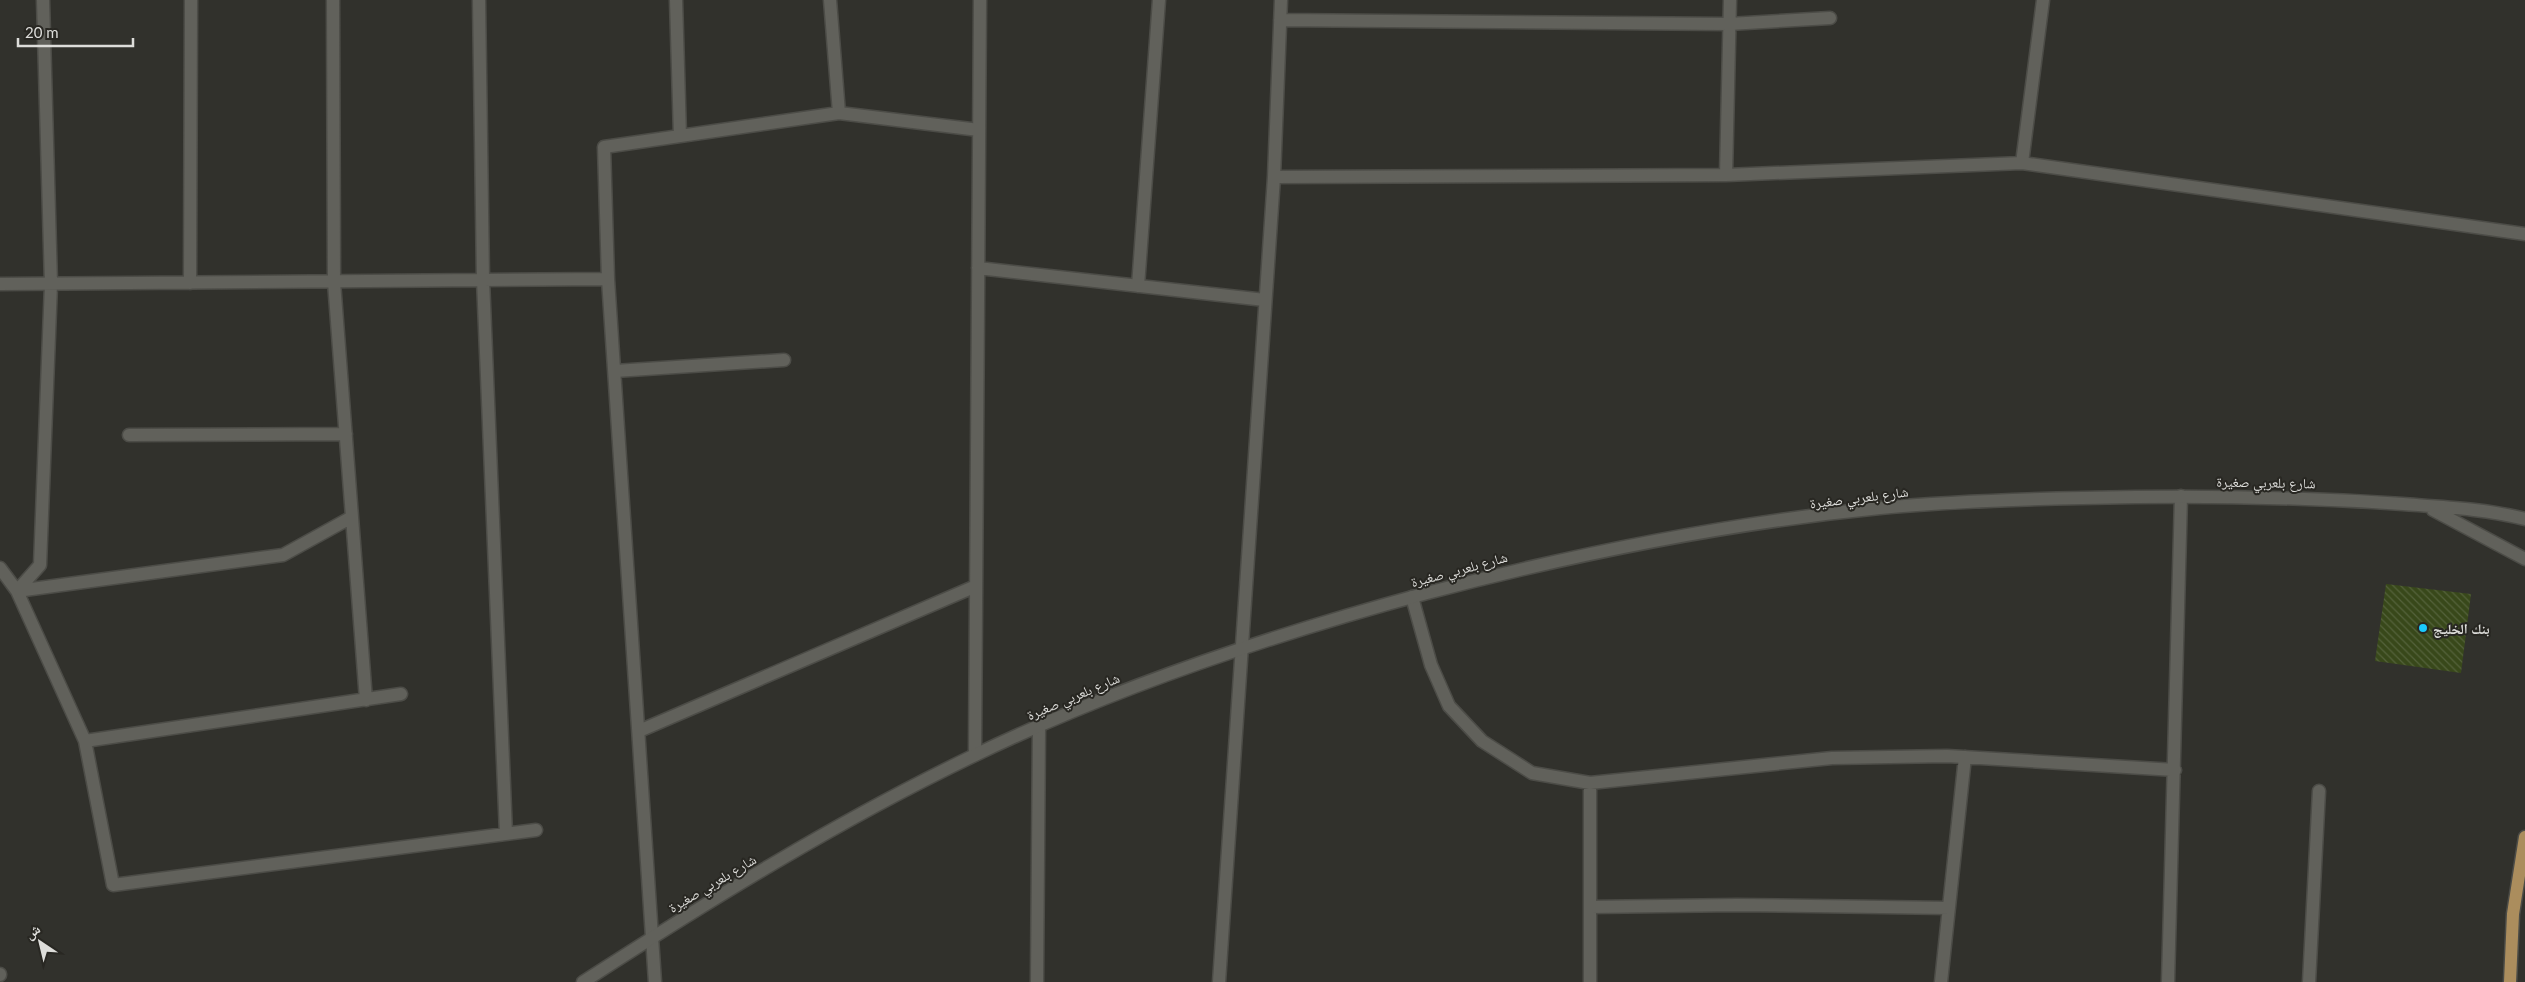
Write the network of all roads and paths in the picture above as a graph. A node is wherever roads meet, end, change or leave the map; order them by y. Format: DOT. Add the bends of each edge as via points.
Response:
graph roads {
  1 [pos="43,0"];
  2 [pos="191,0"];
  3 [pos="333,0"];
  4 [pos="479,0"];
  5 [pos="676,0"];
  6 [pos="830,0"];
  7 [pos="980,0"];
  8 [pos="1159,0"];
  9 [pos="1281,0"];
  10 [pos="1730,0"];
  11 [pos="2043,0"];
  12 [pos="1830,18"];
  13 [pos="1280,20"];
  14 [pos="1729,24"];
  15 [pos="839,113"];
  16 [pos="979,130"];
  17 [pos="680,136"];
  18 [pos="2022,163"];
  19 [pos="1726,175"];
  20 [pos="1274,177"];
  21 [pos="2525,234"];
  22 [pos="978,268"];
  23 [pos="608,279"];
  24 [pos="483,280"];
  25 [pos="334,282"];
  26 [pos="190,283"];
  27 [pos="0,284"];
  28 [pos="51,284"];
  29 [pos="1138,286"];
  30 [pos="1265,300"];
  31 [pos="784,360"];
  32 [pos="614,371"];
  33 [pos="346,434"];
  34 [pos="130,435"];
  35 [pos="2181,496"];
  36 [pos="2426,506"];
  37 [pos="352,517"];
  38 [pos="2525,519"];
  39 [pos="2525,559"];
  40 [pos="0,568"];
  41 [pos="976,586"];
  42 [pos="17,591"];
  43 [pos="1412,598"];
  44 [pos="1241,648"];
  45 [pos="401,694"];
  46 [pos="366,700"];
  47 [pos="1039,727"];
  48 [pos="639,731"];
  49 [pos="85,741"];
  50 [pos="975,755"];
  51 [pos="1965,757"];
  52 [pos="2175,770"];
  53 [pos="1590,783"];
  54 [pos="2319,792"];
  55 [pos="536,830"];
  56 [pos="506,834"];
  57 [pos="2525,836"];
  58 [pos="1590,907"];
  59 [pos="1948,908"];
  60 [pos="653,937"];
  61 [pos="583,982"];
  62 [pos="655,982"];
  63 [pos="1037,982"];
  64 [pos="1219,982"];
  65 [pos="1590,982"];
  66 [pos="1941,982"];
  67 [pos="2168,982"];
  68 [pos="2309,982"];
  69 [pos="2510,982"];
  1 -- 28 [label="street"];
  2 -- 26 [label="street"];
  3 -- 25 [label="street"];
  4 -- 24 [label="street"];
  5 -- 17 [label="street"];
  6 -- 15 [label="street"];
  7 -- 16 [label="street"];
  8 -- 29 [label="street"];
  9 -- 13 [label="street"];
  10 -- 14 [label="street"];
  11 -- 18 [label="street"];
  12 -- 14 [label="street"];
  13 -- 14 [label="street"];
  13 -- 20 [label="street"];
  14 -- 19 [label="street"];
  15 -- 16 [label="street"];
  15 -- 17 [label="street"];
  16 -- 22 [label="street"];
  17 -- 23 [label="street" via="604,147"];
  18 -- 19 [label="street"];
  18 -- 21 [label="street"];
  19 -- 20 [label="street"];
  20 -- 30 [label="street"];
  22 -- 29 [label="street"];
  22 -- 41 [label="street"];
  23 -- 24 [label="street"];
  23 -- 32 [label="street"];
  24 -- 25 [label="street"];
  24 -- 56 [label="street"];
  25 -- 26 [label="street"];
  25 -- 33 [label="street"];
  26 -- 28 [label="street"];
  27 -- 28 [label="street"];
  28 -- 42 [label="street" via="40,565"];
  29 -- 30 [label="street"];
  30 -- 44 [label="street"];
  31 -- 32 [label="street"];
  32 -- 48 [label="street"];
  33 -- 34 [label="street"];
  33 -- 37 [label="street"];
  35 -- 36 [label="street, شارع بلعربي صغيرة" via="2322,498"];
  35 -- 43 [label="street, شارع بلعربي صغيرة" via="1998,499 1875,509 1718,530 1540,563"];
  35 -- 52 [label="street"];
  36 -- 38 [label="street, شارع بلعربي صغيرة"];
  36 -- 39 [label="street, شارع بلعربي صغيرة"];
  37 -- 42 [label="street" via="283,555"];
  37 -- 46 [label="street"];
  40 -- 42 [label="street"];
  41 -- 48 [label="street"];
  41 -- 50 [label="street"];
  42 -- 49 [label="street"];
  43 -- 44 [label="street, شارع بلعربي صغيرة"];
  43 -- 53 [label="street" via="1431,665 1450,706 1482,741 1532,773"];
  44 -- 47 [label="street, شارع بلعربي صغيرة" via="1121,691"];
  44 -- 64 [label="street"];
  45 -- 46 [label="street"];
  46 -- 49 [label="street"];
  47 -- 50 [label="street, شارع بلعربي صغيرة"];
  47 -- 63 [label="street"];
  48 -- 60 [label="street"];
  49 -- 56 [label="street" via="113,885"];
  50 -- 60 [label="street, شارع بلعربي صغيرة" via="825,833"];
  51 -- 52 [label="street"];
  51 -- 53 [label="street" via="1832,758"];
  51 -- 59 [label="street"];
  52 -- 67 [label="street"];
  53 -- 58 [label="street"];
  54 -- 68 [label="street"];
  55 -- 56 [label="street"];
  57 -- 69 [label="main road" via="2513,914"];
  58 -- 59 [label="street"];
  58 -- 65 [label="street"];
  59 -- 66 [label="street"];
  60 -- 61 [label="street, شارع بلعربي صغيرة"];
  60 -- 62 [label="street"];
}
